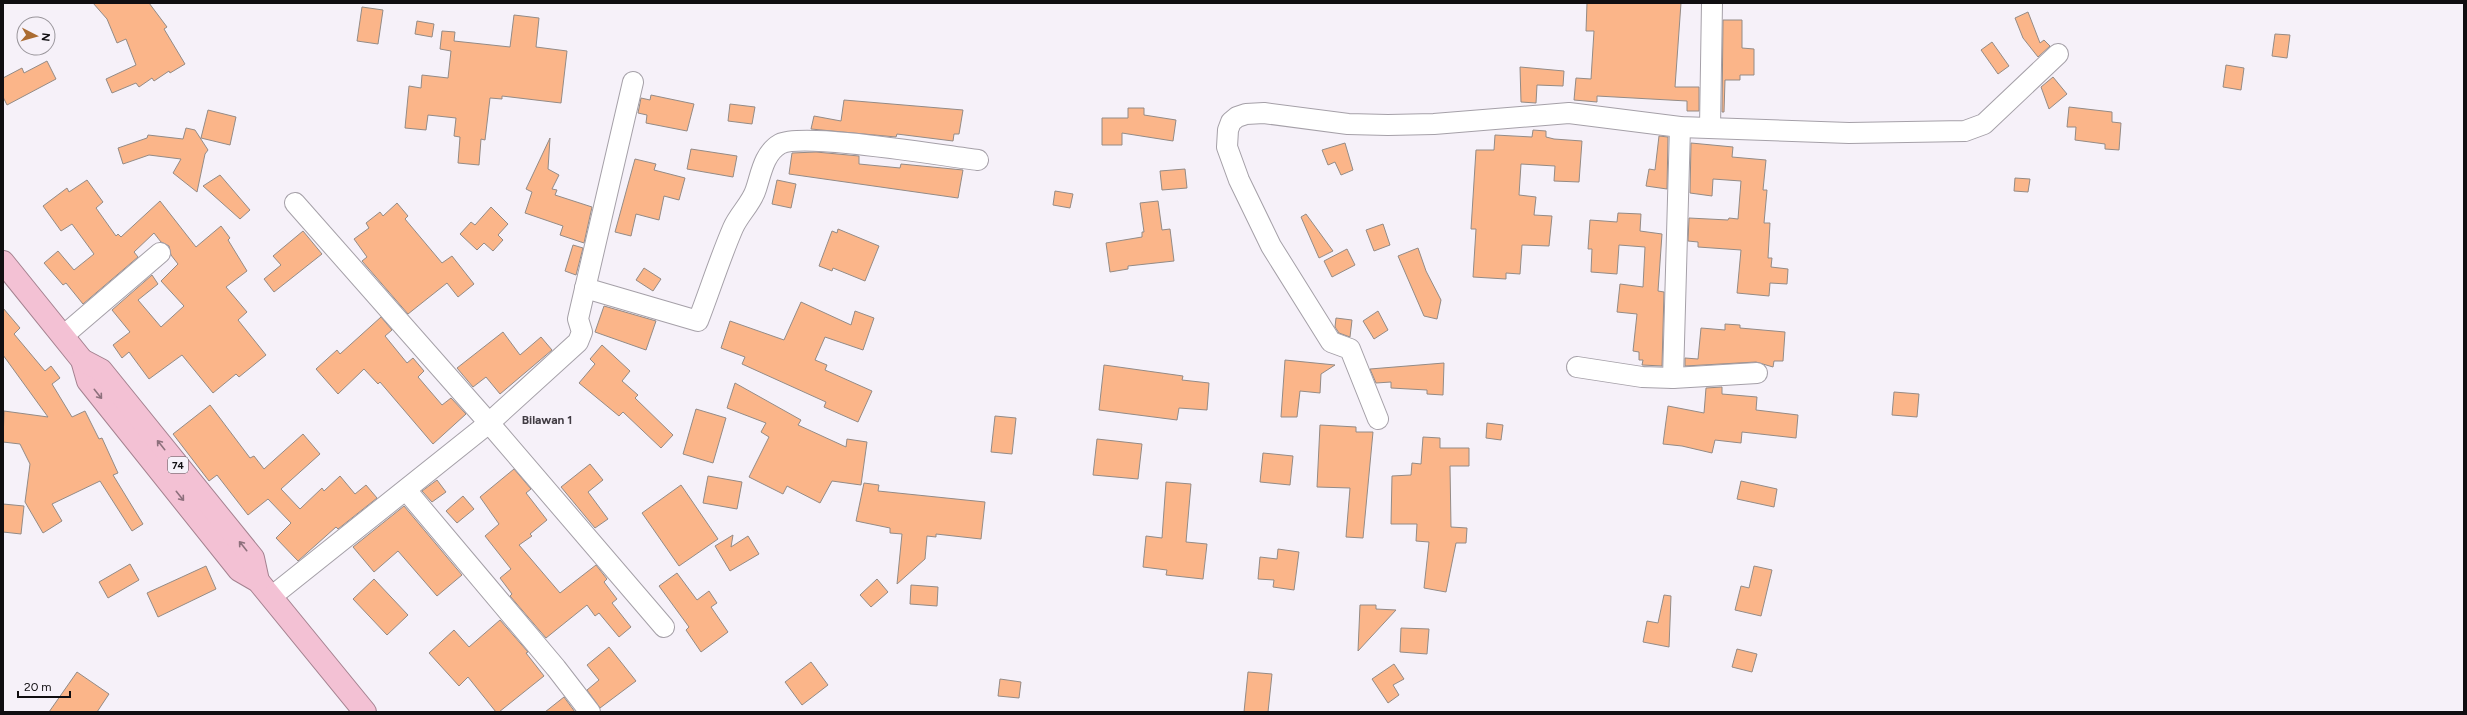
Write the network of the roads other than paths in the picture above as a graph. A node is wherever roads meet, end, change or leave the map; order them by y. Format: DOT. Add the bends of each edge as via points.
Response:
graph roads {
  1 [pos="1712,3"];
  2 [pos="2058,54"];
  3 [pos="633,82"];
  4 [pos="1710,126"];
  5 [pos="1680,127"];
  6 [pos="978,160"];
  7 [pos="295,203"];
  8 [pos="160,253"];
  9 [pos="3,262"];
  10 [pos="585,288"];
  11 [pos="64,336"];
  12 [pos="1577,367"];
  13 [pos="1757,373"];
  14 [pos="1673,378"];
  15 [pos="1378,419"];
  16 [pos="489,423"];
  17 [pos="406,490"];
  18 [pos="264,589"];
  19 [pos="664,627"];
  20 [pos="365,712"];
  21 [pos="590,712"];
  1 -- 4 [label="street"];
  2 -- 4 [label="street" via="1984,124 1965,131 1849,133"];
  3 -- 10 [label="street"];
  4 -- 5 [label="street"];
  5 -- 14 [label="street"];
  5 -- 15 [label="street" via="1569,113 1434,124 1388,125 1348,124 1264,113 1246,114 1231,122 1227,146 1239,180 1271,246 1331,342 1350,349"];
  6 -- 10 [label="street" via="862,145 793,141 780,144 771,151 756,190 734,226 698,321"];
  7 -- 16 [label="street"];
  8 -- 11 [label="street"];
  9 -- 11 [label="highway, 74"];
  10 -- 16 [label="street" via="578,319 582,332 578,342"];
  11 -- 18 [label="highway, 74" via="82,360 101,370 253,558"];
  12 -- 14 [label="street" via="1642,377"];
  13 -- 14 [label="street"];
  16 -- 17 [label="street"];
  16 -- 19 [label="street"];
  17 -- 18 [label="street"];
  17 -- 21 [label="street"];
  18 -- 20 [label="highway, 74"];
}
